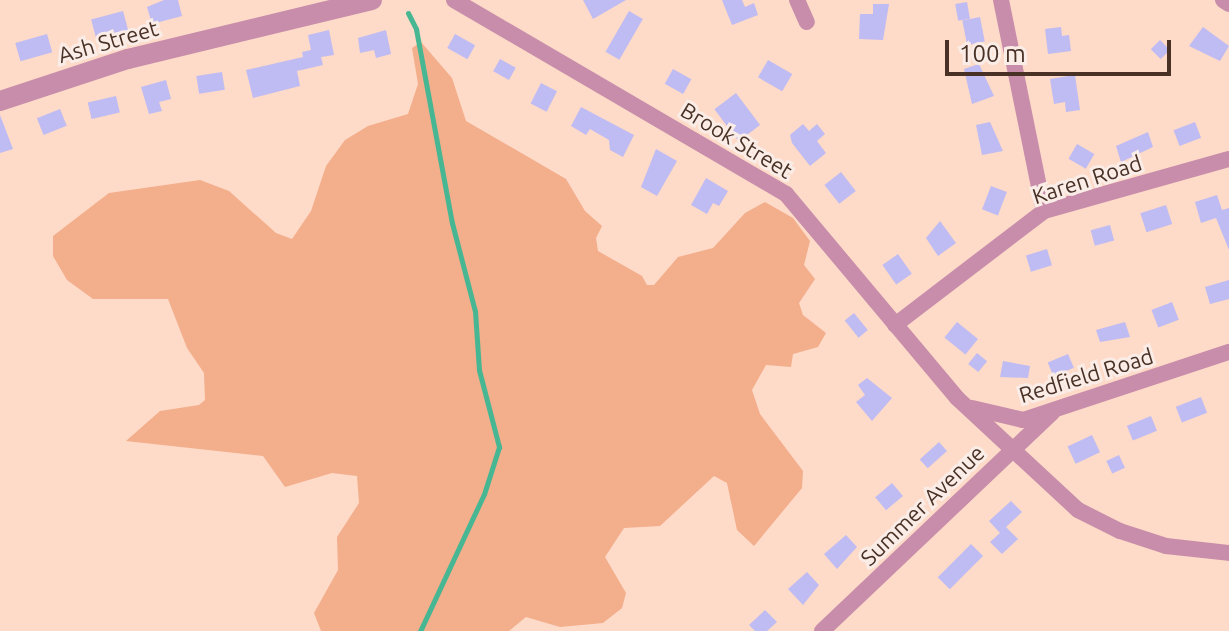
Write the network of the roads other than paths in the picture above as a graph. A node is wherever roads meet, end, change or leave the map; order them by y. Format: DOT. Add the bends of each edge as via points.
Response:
graph roads {
  1 [pos="372,0"];
  2 [pos="454,0"];
  3 [pos="797,0"];
  4 [pos="1001,0"];
  5 [pos="1223,0"];
  6 [pos="1229,4"];
  7 [pos="807,22"];
  8 [pos="0,101"];
  9 [pos="1229,159"];
  10 [pos="1044,211"];
  11 [pos="895,325"];
  12 [pos="1229,352"];
  13 [pos="957,398"];
  14 [pos="1053,412"];
  15 [pos="1010,450"];
  16 [pos="1229,553"];
  17 [pos="822,631"];
  1 -- 8 [label="street, Ash Street" via="128,59"];
  2 -- 11 [label="street, Brook Street" via="776,187 821,230"];
  3 -- 7 [label="street"];
  4 -- 10 [label="street"];
  5 -- 6 [label="street"];
  9 -- 10 [label="street, Karen Road"];
  10 -- 11 [label="street, Karen Road"];
  11 -- 13 [label="street, Brook Street"];
  12 -- 14 [label="street, Redfield Road"];
  13 -- 14 [label="street, Redfield Road" via="1005,419"];
  13 -- 15 [label="street, Brook Street"];
  14 -- 15 [label="street, Summer Avenue"];
  15 -- 16 [label="street, Brook Street" via="1097,521 1184,550"];
  15 -- 17 [label="street, Summer Avenue"];
}
